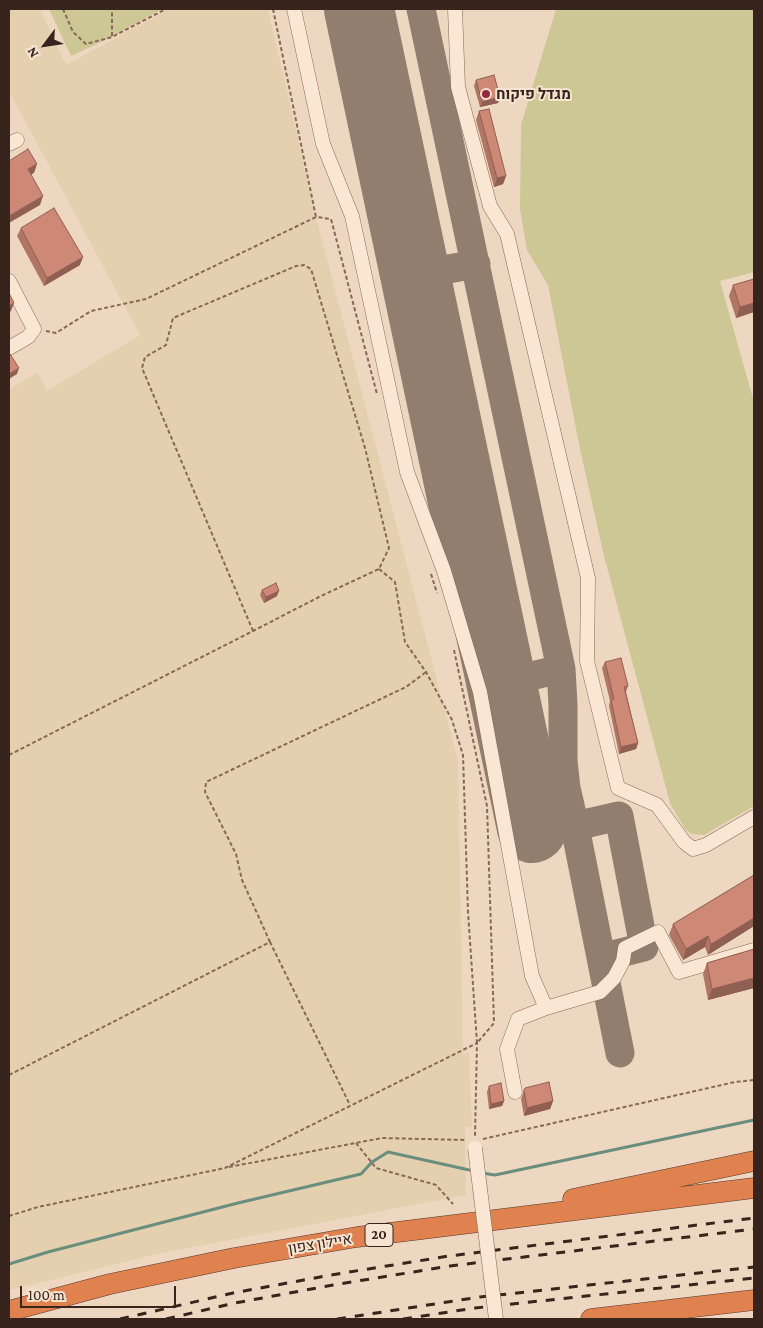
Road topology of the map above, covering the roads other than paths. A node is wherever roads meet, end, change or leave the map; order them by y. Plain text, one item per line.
1 (294, 9) edge
2 (455, 9) edge
3 (9, 281) edge
4 (9, 348) edge
5 (754, 817) edge
6 (754, 950) edge
7 (546, 1008) junction
8 (515, 1092) dead end
9 (475, 1144) road end
10 (754, 1161) edge
11 (754, 1188) edge
12 (437, 1227) junction
13 (754, 1300) edge
14 (754, 1309) edge
15 (9, 1311) edge
16 (648, 1312) junction
17 (496, 1319) edge
18 (591, 1319) edge

1 - 7 street
2 - 5 street
3 - 4 street
6 - 7 street
7 - 8 street
9 - 17 street, bridge
10 - 12 highway
11 - 12 highway, איילון צפון / 20
12 - 15 highway, איילון צפון / 20
13 - 16 highway
14 - 16 highway
16 - 18 highway

